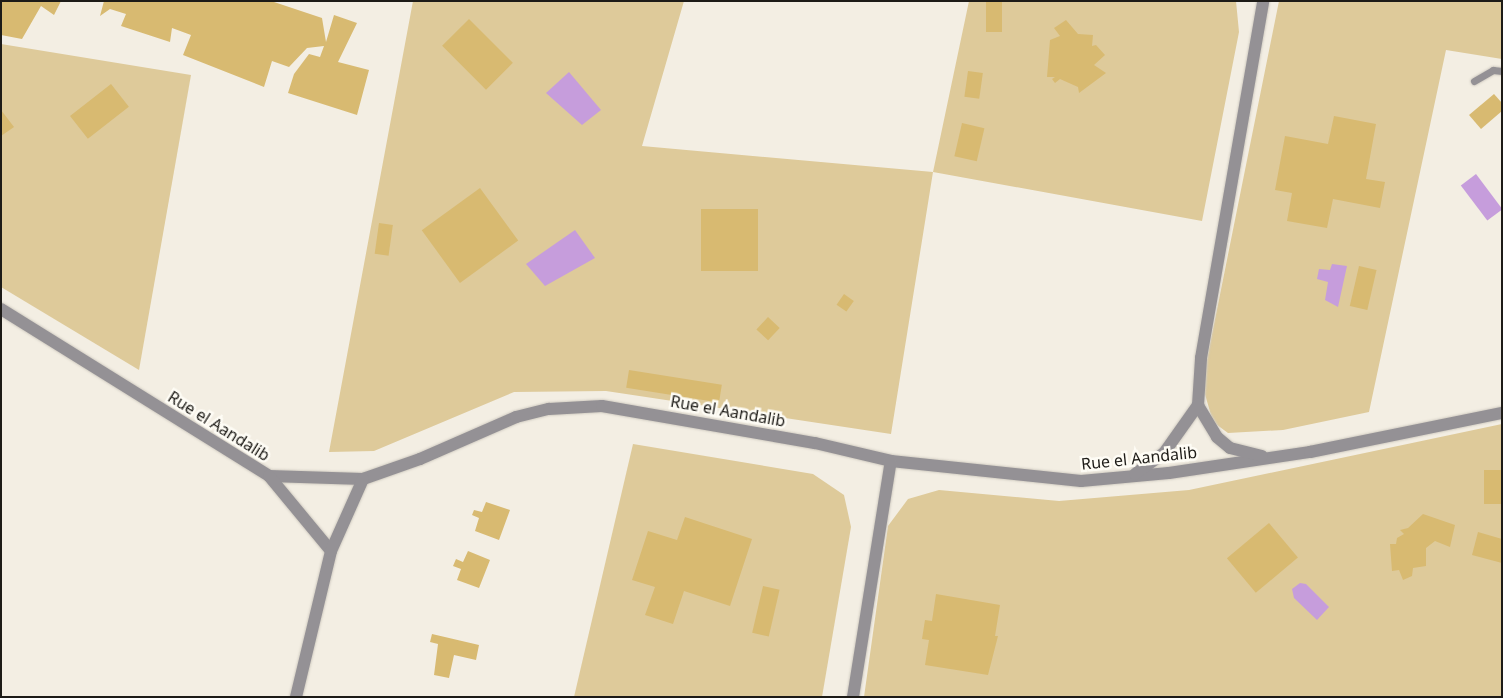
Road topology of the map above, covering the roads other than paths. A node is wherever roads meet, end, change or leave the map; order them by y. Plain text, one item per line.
1 (1263, 1) edge
2 (1502, 71) edge
3 (1474, 81) dead end
4 (1, 309) edge
5 (1198, 405) junction
6 (1502, 413) edge
7 (1269, 458) junction
8 (891, 461) junction
9 (269, 476) junction
10 (1126, 478) junction
11 (363, 479) junction
12 (331, 551) junction
13 (296, 697) edge
14 (853, 697) edge

1 - 5 street
2 - 3 lane
4 - 9 street, Rue el Aandalib
5 - 7 street
5 - 10 street
6 - 7 street, Rue el Aandalib
7 - 10 street, Rue el Aandalib
8 - 10 street, Rue el Aandalib
8 - 11 street, Rue el Aandalib
8 - 14 street
9 - 11 street, Rue el Aandalib
9 - 12 street
11 - 12 street
12 - 13 street

